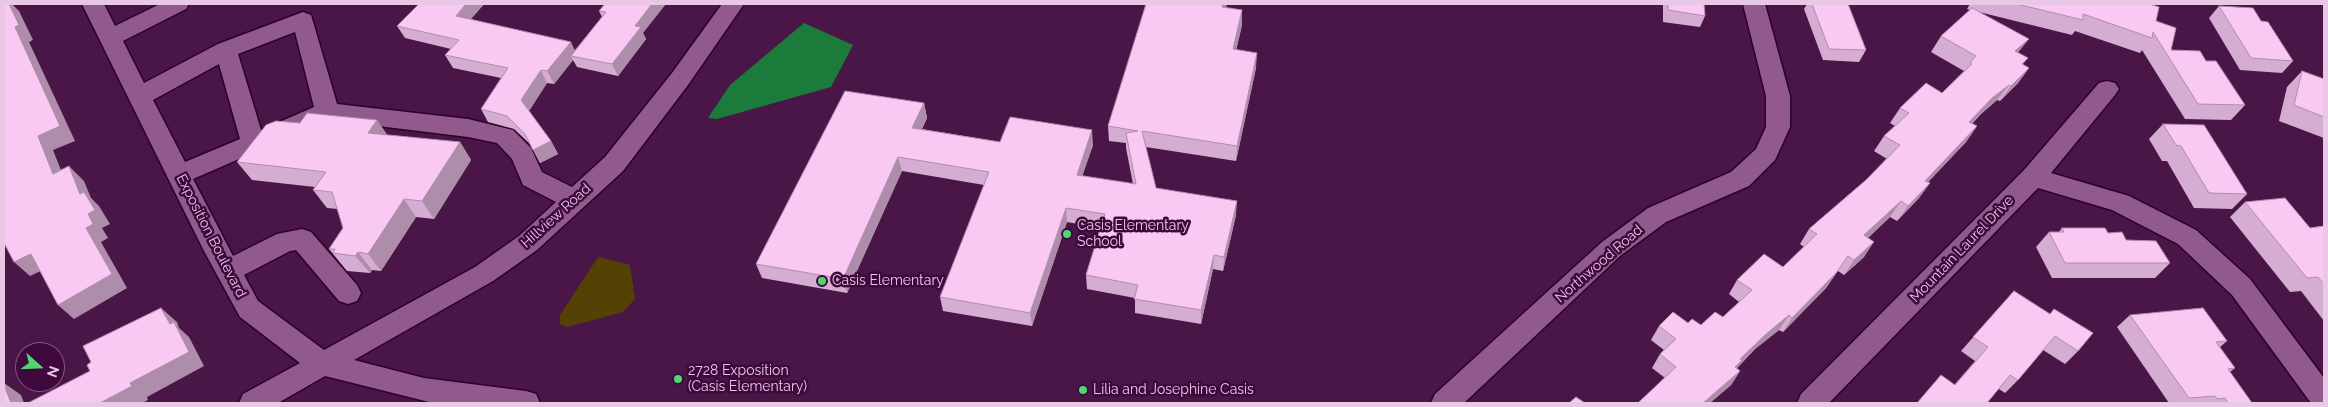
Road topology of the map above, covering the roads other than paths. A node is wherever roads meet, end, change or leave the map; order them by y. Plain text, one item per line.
1 (93, 4) edge
2 (178, 4) edge
3 (733, 4) edge
4 (1754, 4) edge
5 (111, 37) junction
6 (226, 50) junction
7 (2107, 88) dead end
8 (140, 96) junction
9 (327, 111) junction
10 (252, 143) junction
11 (179, 174) junction
12 (2033, 176) junction
13 (575, 200) junction
14 (228, 271) junction
15 (348, 293) dead end
16 (323, 364) junction
17 (2324, 399) edge
18 (253, 403) edge
19 (526, 403) edge
20 (1445, 403) edge
21 (1811, 403) edge

1 - 5 street, Exposition Boulevard
2 - 5 street
3 - 13 street, Hillview Road
4 - 20 street, Northwood Road
5 - 8 street, Exposition Boulevard
6 - 8 street
6 - 9 street
6 - 10 street
7 - 12 street, Mountain Laurel Drive
8 - 11 street, Exposition Boulevard
9 - 10 street
9 - 13 street
10 - 11 street
11 - 14 street, Exposition Boulevard
12 - 17 street
12 - 21 street, Mountain Laurel Drive
13 - 16 street, Hillview Road
14 - 15 street
14 - 16 street, Exposition Boulevard
16 - 18 street, Hillview Road
16 - 19 street, Exposition Boulevard

